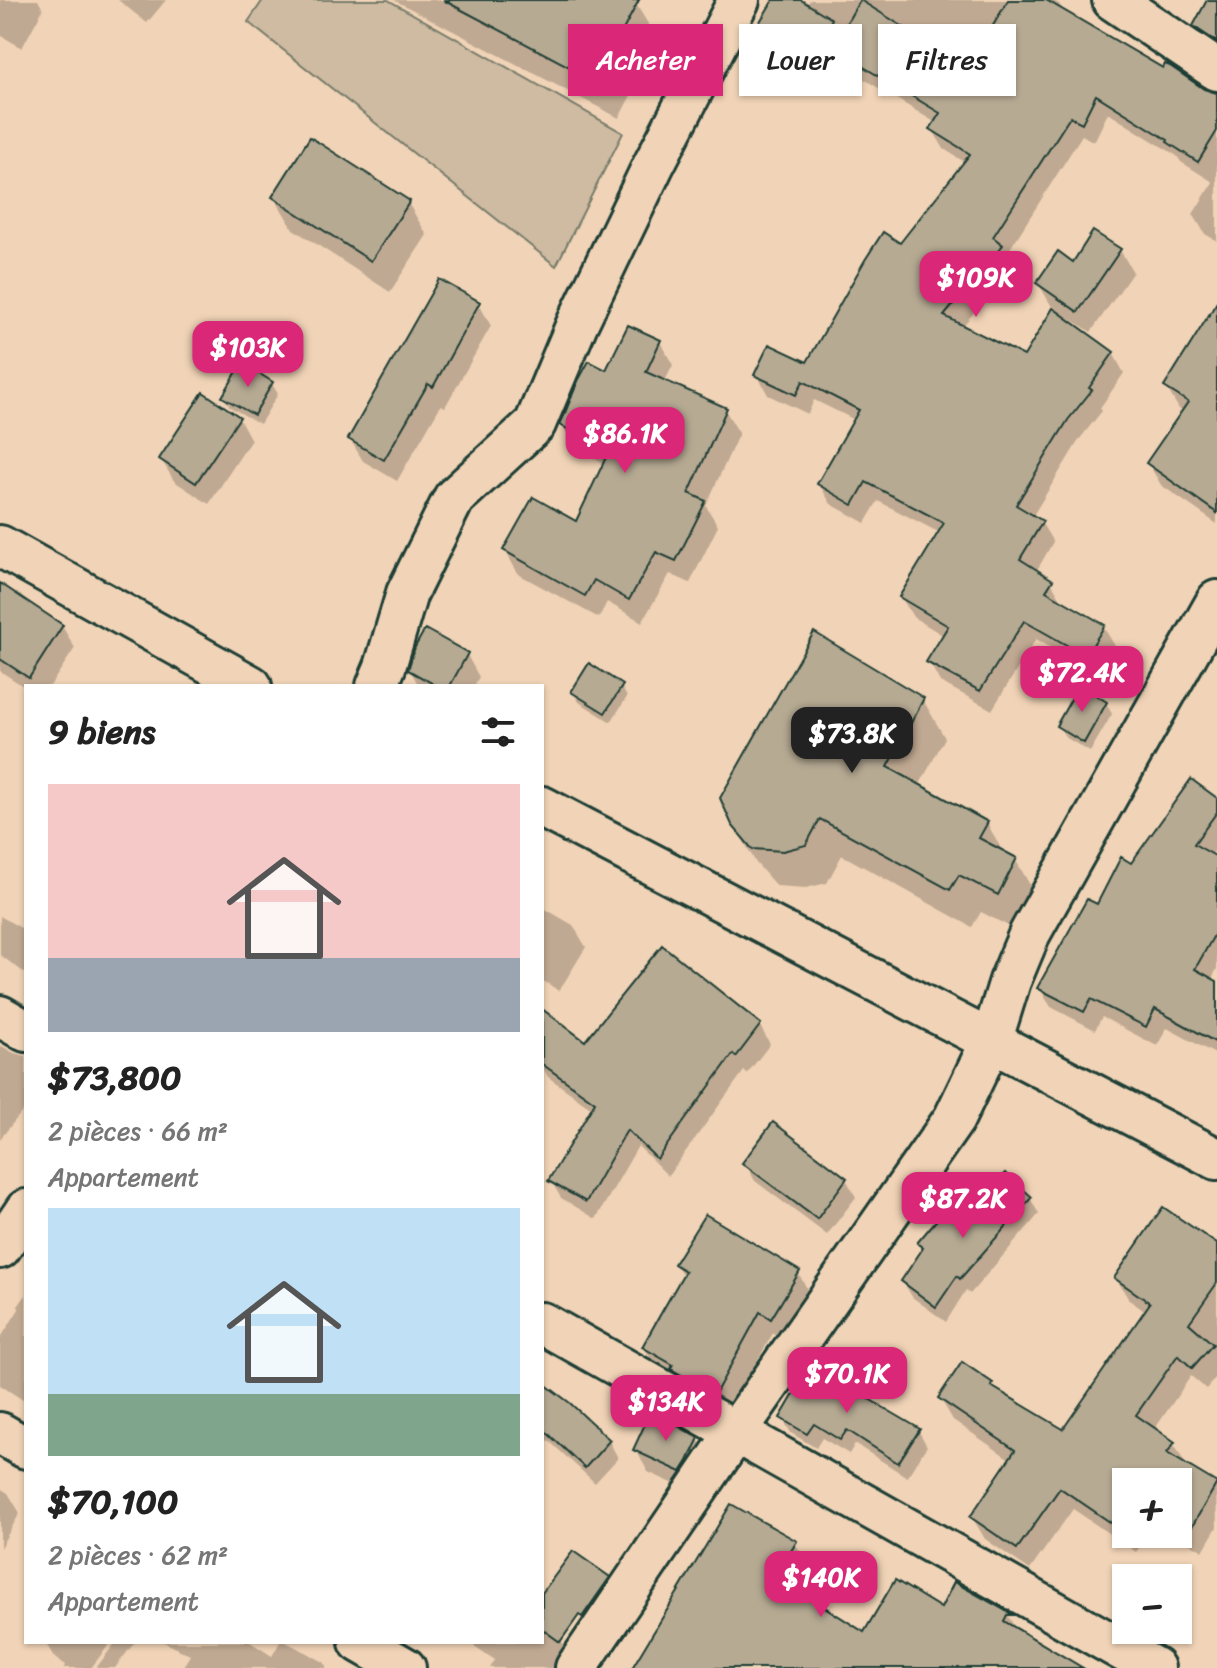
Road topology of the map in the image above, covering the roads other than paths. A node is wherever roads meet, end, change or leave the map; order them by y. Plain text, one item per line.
1 (739, 0) edge
2 (1113, 0) edge
3 (1217, 70) edge
4 (0, 546) edge
5 (1217, 601) edge
6 (247, 684) edge
7 (378, 684) edge
8 (544, 808) edge
9 (0, 1016) edge
10 (24, 1030) edge
11 (991, 1042) junction
12 (1217, 1159) edge
13 (24, 1213) edge
14 (0, 1248) edge
15 (544, 1324) edge
16 (736, 1432) junction
17 (0, 1433) edge
18 (24, 1447) edge
19 (363, 1644) edge
20 (405, 1668) edge
21 (576, 1668) edge
22 (1154, 1668) edge

1 - 7 street
2 - 3 street
4 - 6 street
5 - 11 street
8 - 11 street
9 - 10 street
11 - 12 street
11 - 16 street
13 - 14 street
15 - 16 street
16 - 21 street
16 - 22 street
17 - 18 street
19 - 20 street

